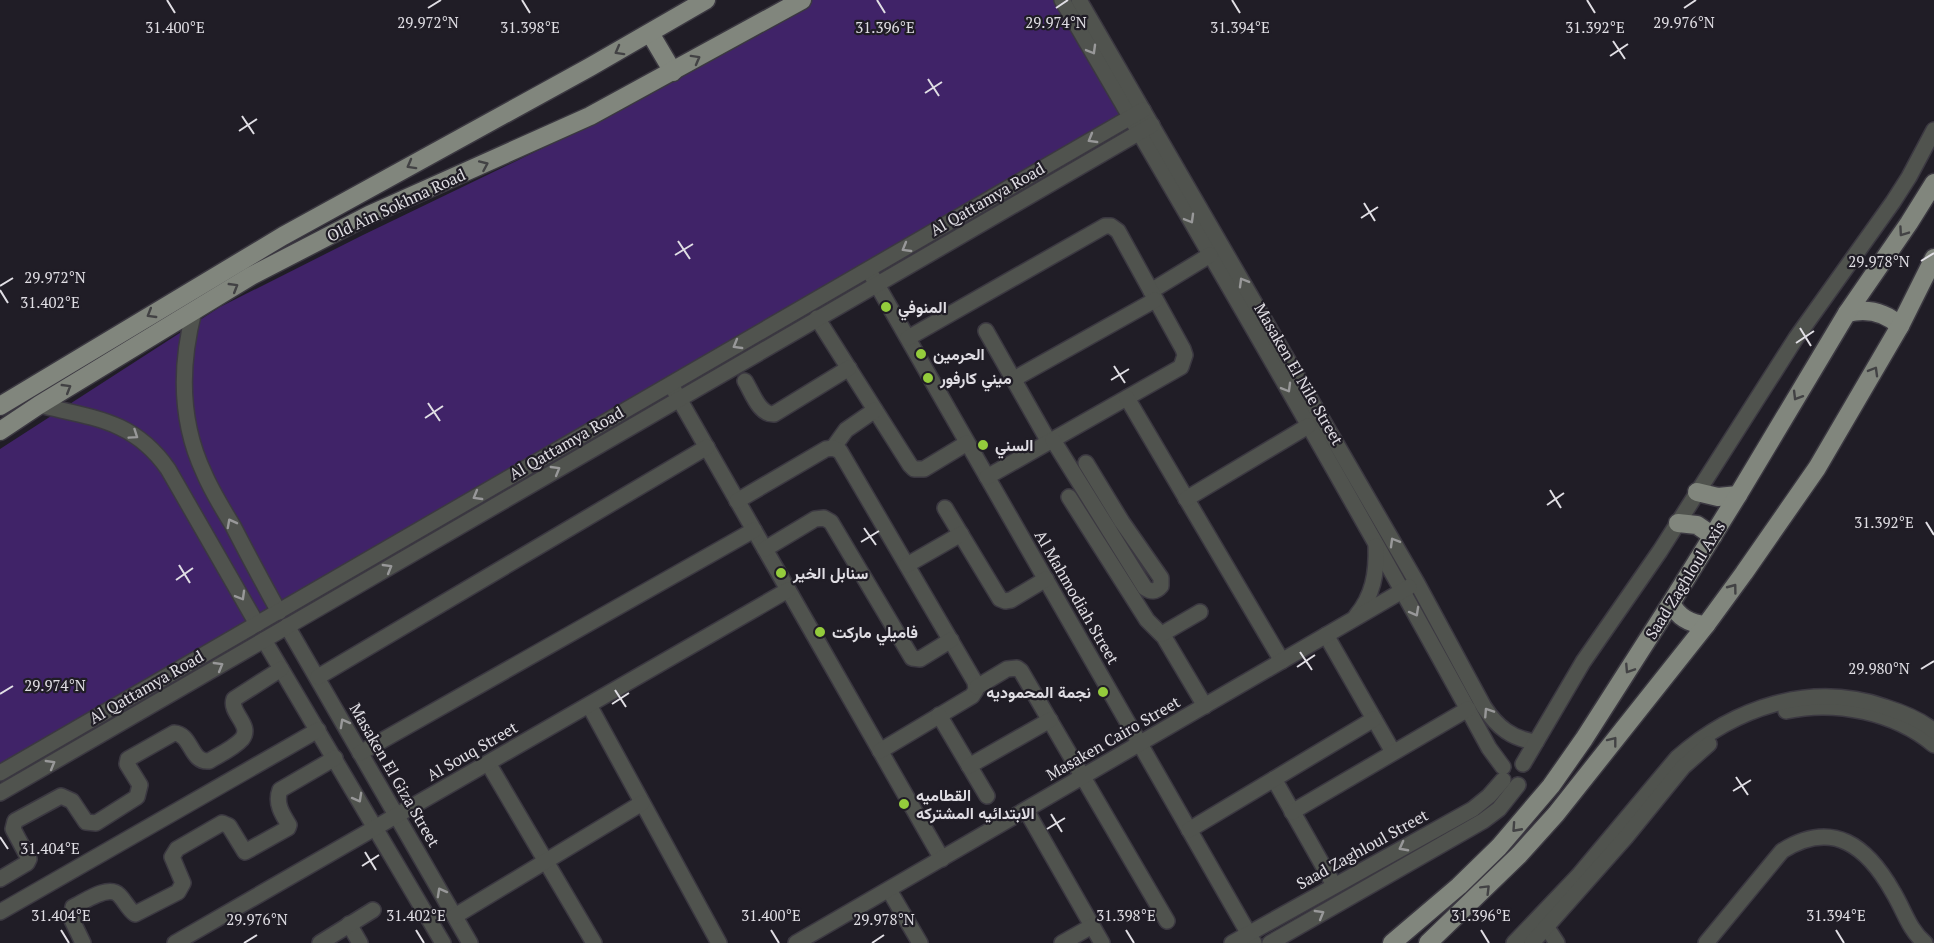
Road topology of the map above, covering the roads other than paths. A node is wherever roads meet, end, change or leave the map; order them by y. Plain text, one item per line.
1 (706, 0) edge
2 (802, 0) edge
3 (1062, 0) edge
4 (1079, 0) edge
5 (650, 33) junction
6 (673, 72) junction
7 (1137, 113) junction
8 (1146, 129) junction
9 (1934, 130) edge
10 (1934, 183) edge
11 (1210, 255) junction
12 (1934, 258) edge
13 (868, 269) junction
14 (876, 284) junction
15 (1153, 295) junction
16 (194, 311) junction
17 (1847, 313) junction
18 (817, 318) junction
19 (1900, 326) junction
20 (986, 331) dead end
21 (908, 338) junction
22 (849, 368) junction
23 (1014, 380) junction
24 (745, 381) dead end
25 (670, 384) junction
26 (1127, 398) junction
27 (679, 399) junction
28 (39, 405) junction
29 (0, 406) edge
30 (875, 410) junction
31 (1308, 426) junction
32 (0, 431) edge
33 (1051, 441) junction
34 (967, 443) junction
35 (706, 447) junction
36 (833, 448) junction
37 (1086, 463) dead end
38 (987, 477) junction
39 (1697, 492) junction
40 (1738, 495) junction
41 (1068, 497) dead end
42 (1186, 499) junction
43 (737, 501) junction
44 (945, 507) dead end
45 (1678, 523) junction
46 (754, 530) junction
47 (961, 534) junction
48 (1713, 536) junction
49 (1376, 543) junction
50 (765, 549) junction
51 (908, 565) junction
52 (1046, 579) junction
53 (1417, 583) junction
54 (788, 590) junction
55 (1403, 591) junction
56 (1671, 603) junction
57 (279, 612) junction
58 (1200, 612) dead end
59 (1353, 620) junction
60 (257, 624) junction
61 (1706, 625) junction
62 (287, 626) junction
63 (1162, 634) junction
64 (1326, 635) junction
65 (264, 640) junction
66 (951, 640) junction
67 (1282, 661) junction
68 (281, 669) junction
69 (318, 677) junction
70 (976, 687) junction
71 (589, 705) junction
72 (1205, 706) junction
73 (1468, 709) junction
74 (939, 716) junction
75 (1374, 719) junction
76 (1050, 720) junction
77 (318, 730) junction
78 (1934, 731) edge
79 (1536, 742) junction
80 (1140, 744) junction
81 (1934, 745) edge
82 (880, 750) junction
83 (1393, 752) junction
84 (360, 753) junction
85 (335, 758) junction
86 (488, 763) junction
87 (1523, 764) junction
88 (969, 766) junction
89 (0, 773) edge
90 (1503, 774) junction
91 (1084, 776) junction
92 (1274, 779) junction
93 (1518, 785) junction
94 (0, 793) edge
95 (987, 796) dead end
96 (642, 803) junction
97 (1026, 810) junction
98 (1292, 812) junction
99 (397, 815) junction
100 (1440, 827) junction
101 (375, 828) junction
102 (1189, 830) junction
103 (1448, 842) junction
104 (942, 859) junction
105 (546, 862) junction
106 (0, 879) edge
107 (1334, 885) junction
108 (889, 890) junction
109 (373, 910) dead end
110 (0, 912) edge
111 (455, 916) junction
112 (1167, 921) dead end
113 (1544, 922) junction
114 (349, 924) junction
115 (1092, 926) junction
116 (1251, 938) edge
117 (1528, 941) edge
118 (1918, 941) edge
119 (83, 943) edge
120 (175, 943) edge
121 (320, 943) edge
122 (360, 943) edge
123 (443, 943) edge
124 (470, 943) edge
125 (594, 943) edge
126 (719, 943) edge
127 (796, 943) edge
128 (920, 943) edge
129 (1062, 943) edge
130 (1102, 943) edge
131 (1232, 943) edge
132 (1270, 943) edge
133 (1392, 943) edge
134 (1428, 943) edge
135 (1557, 943) edge
136 (1707, 943) edge

1 - 5 main road, Old Ain Sokhna Road
6 -> 2 main road, Old Ain Sokhna Road
3 -> 7 street, Masaken El Nile Street
4 - 7 street, Masaken El Nile Street
5 - 6 main road
5 -> 29 main road, Old Ain Sokhna Road
16 -> 6 main road, Old Ain Sokhna Road
7 - 8 street, Masaken El Nile Street
7 -> 13 street, Al Qattamya Road
8 -> 11 street, Masaken El Nile Street
8 - 14 street, Al Qattamya Road
53 -> 8 street, Masaken El Nile Street
9 - 39 street
10 -> 17 main road, Saad Zaghloul Axis
11 - 15 street
11 -> 31 street, Masaken El Nile Street
12 - 19 main road
13 - 14 street, Al Mahmodiah Street
13 -> 25 street, Al Qattamya Road
14 - 18 street, Al Qattamya Road
14 - 21 street, Al Mahmodiah Street
15 - 21 street
15 - 23 street
15 - 26 street
28 -> 16 main road, Old Ain Sokhna Road
57 -> 16 street
17 - 19 main road
17 -> 40 main road, Saad Zaghloul Axis
18 - 22 street
18 - 27 street, Al Qattamya Road
61 -> 19 main road
20 - 23 street
21 - 34 street, Al Mahmodiah Street
22 - 24 street
22 - 30 street
23 - 33 street
25 - 27 street
25 -> 57 street, Al Qattamya Road
26 - 33 street
26 - 42 street
27 - 35 street
62 -> 27 street, Al Qattamya Road
28 - 32 main road, Old Ain Sokhna Road
28 -> 60 street
30 - 34 street
30 - 36 street
31 - 42 street
31 - 49 street, Masaken El Nile Street
33 - 37 street
33 - 38 street
34 - 38 street, Al Mahmodiah Street
35 - 43 street
35 - 69 street
36 - 43 street
36 - 51 street
38 - 52 street, Al Mahmodiah Street
39 - 40 main road
39 - 45 street
40 - 48 main road, Saad Zaghloul Axis
41 - 63 street
42 - 67 street
43 - 46 street
44 - 47 street
45 - 48 main road
45 - 79 street
46 - 50 street
46 - 84 street
47 - 51 street
47 - 52 street
48 - 56 main road, Saad Zaghloul Axis
49 - 55 street, Masaken El Nile Street
49 - 59 street
50 - 54 street
50 - 66 street
51 - 66 street
52 - 80 street, Al Mahmodiah Street
53 - 55 street, Masaken Cairo Street
79 -> 53 street, Masaken El Nile Street
54 - 71 street, Al Souq Street
54 - 82 street
55 - 59 street, Masaken Cairo Street
55 -> 73 street, Masaken El Nile Street
56 - 61 main road
56 -> 133 main road, Saad Zaghloul Axis
57 - 60 street, Al Qattamya Road
58 - 63 street
59 - 64 street, Masaken Cairo Street
60 - 89 street, Al Qattamya Road
134 -> 61 main road
62 - 65 street, Al Qattamya Road
62 - 69 street, Masaken El Giza Street
63 - 72 street
64 - 67 street, Masaken Cairo Street
64 - 75 street
65 - 68 street
94 -> 65 street, Al Qattamya Road
66 - 70 street
67 - 72 street, Masaken Cairo Street
68 - 77 street
68 - 106 street
84 -> 69 street, Masaken El Giza Street
70 - 74 street
70 - 76 street
71 - 86 street, Al Souq Street
71 - 96 street
72 - 80 street, Masaken Cairo Street
73 - 83 street
73 - 90 street, Masaken El Nile Street
74 - 82 street
74 - 88 street
75 - 83 street
75 - 92 street
76 - 88 street
76 - 91 street
77 - 85 street
77 - 110 street
78 - 113 street
79 - 87 street
80 - 91 street, Masaken Cairo Street
80 - 102 street, Al Mahmodiah Street
81 - 113 street
82 - 104 street
83 - 98 street
84 - 99 street, Masaken El Giza Street
85 -> 101 street
85 - 119 street
86 - 99 street, Al Souq Street
86 - 105 street
87 - 90 street
87 - 93 street
88 - 95 street
90 - 93 street
90 - 100 street, Saad Zaghloul Street
91 - 97 street, Masaken Cairo Street
91 - 112 street
92 - 98 street
92 - 102 street
93 - 103 street
96 - 105 street
96 - 126 street
97 - 104 street, Masaken Cairo Street
97 - 115 street
98 - 107 street
99 - 101 street, Al Souq Street
111 -> 99 street, Masaken El Giza Street
100 - 103 street
100 -> 107 street, Saad Zaghloul Street
101 - 120 street, Al Souq Street
101 - 123 street
102 - 116 street, Al Mahmodiah Street
132 -> 103 street
104 - 108 street, Masaken Cairo Street
105 - 111 street
105 - 125 street
107 - 116 street, Saad Zaghloul Street
108 - 127 street, Masaken Cairo Street
108 - 128 street
109 - 114 street
111 - 124 street, Masaken El Giza Street
113 - 117 street
113 - 135 street
114 - 121 street
114 - 122 street
115 - 129 street
115 - 130 street
116 - 131 street, Saad Zaghloul Street
118 - 136 street

